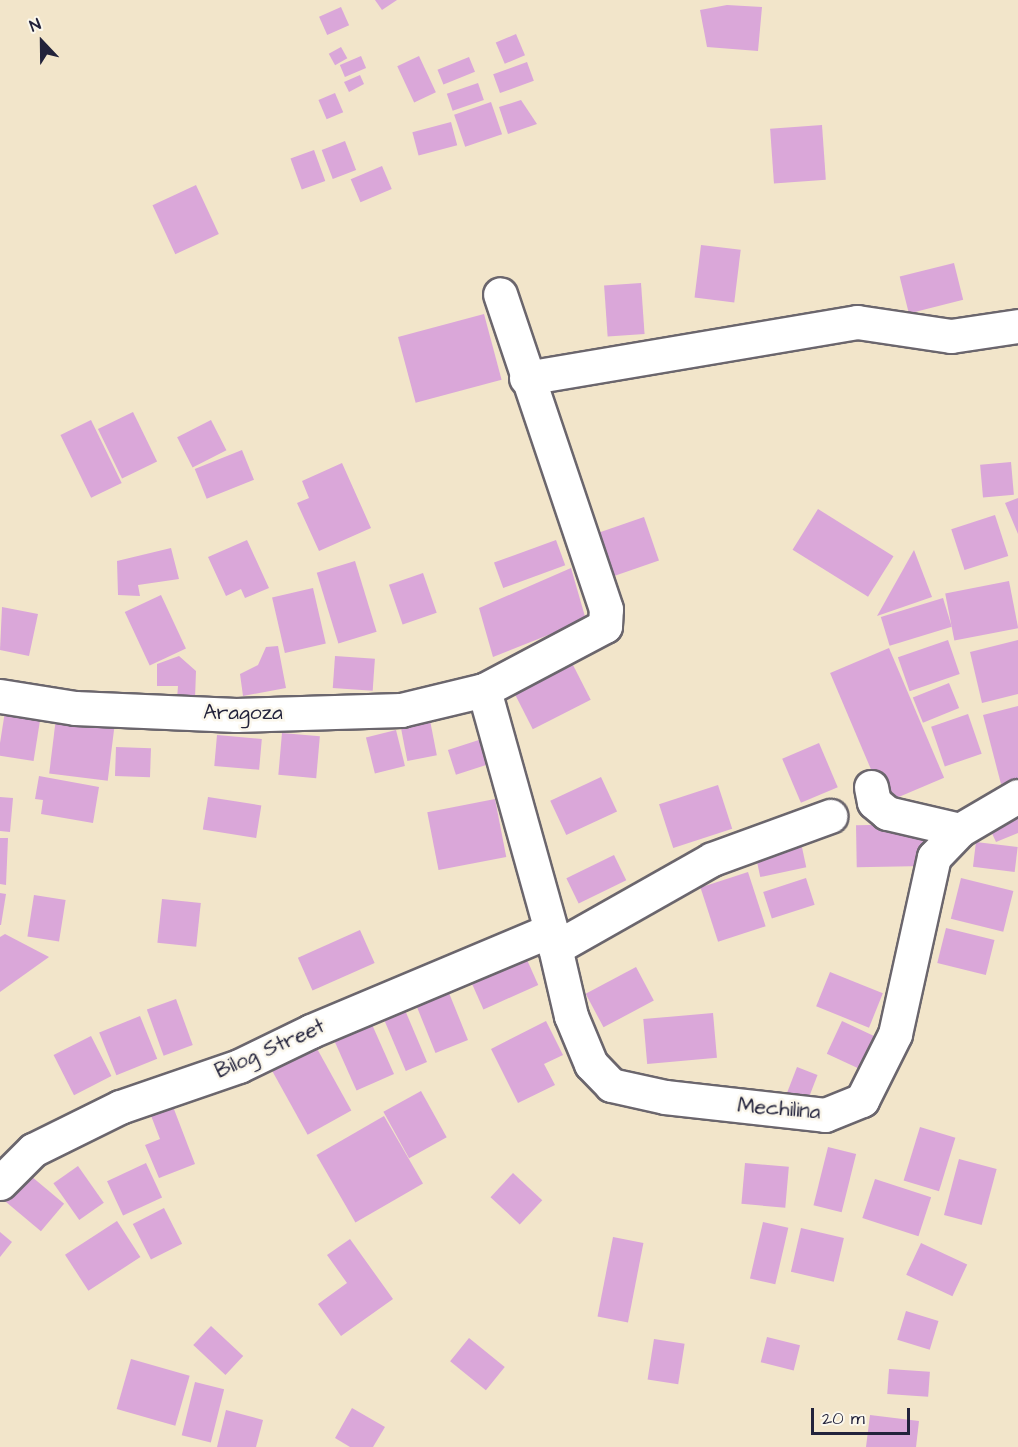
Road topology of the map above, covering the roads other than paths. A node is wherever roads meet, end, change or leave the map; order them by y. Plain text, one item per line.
1 (500, 294) dead end
2 (1018, 326) edge
3 (526, 378) junction
4 (484, 690) junction
5 (0, 696) edge
6 (871, 788) dead end
7 (1018, 796) edge
8 (830, 816) dead end
9 (960, 830) junction
10 (553, 939) junction
11 (0, 1183) edge

1 - 3 street
2 - 3 street
3 - 4 street, Aragoza
4 - 5 street, Aragoza
4 - 10 street, Mechilina
6 - 9 street
7 - 9 street, Mechilina
8 - 10 street, Bilog Street
9 - 10 street, Mechilina
10 - 11 street, Bilog Street

